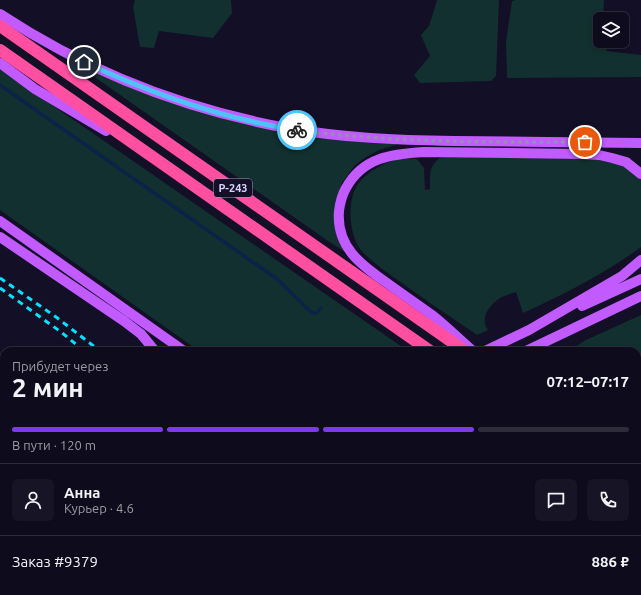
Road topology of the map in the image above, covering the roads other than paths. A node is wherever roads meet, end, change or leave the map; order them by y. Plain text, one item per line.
1 (0, 14) edge
2 (0, 26) edge
3 (0, 50) edge
4 (0, 63) edge
5 (641, 143) edge
6 (160, 162) junction
7 (641, 174) edge
8 (0, 221) edge
9 (0, 236) edge
10 (641, 260) edge
11 (641, 279) edge
12 (641, 296) edge
13 (641, 300) edge
14 (605, 313) junction
15 (529, 330) junction
16 (152, 347) edge
17 (178, 347) edge
18 (424, 347) edge
19 (459, 347) edge
20 (468, 347) edge
21 (493, 347) edge
22 (534, 347) edge

1 - 5 main road
2 - 19 highway, Р-243
3 - 6 highway, Р-243
4 - 6 main road
6 - 18 highway, Р-243
7 - 20 main road
8 - 17 main road
9 - 16 main road
10 - 15 main road
11 - 15 main road
12 - 14 main road
13 - 14 main road
14 - 22 main road
15 - 21 main road

